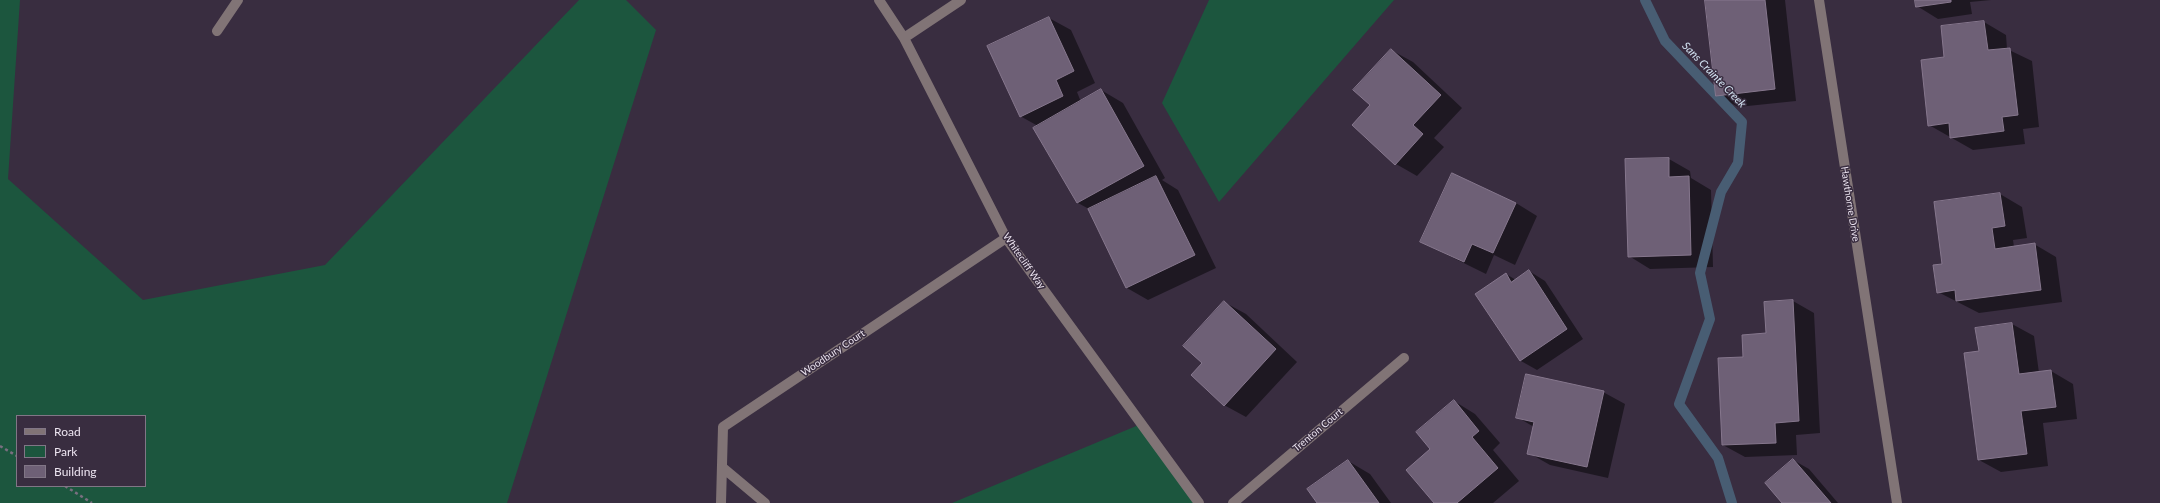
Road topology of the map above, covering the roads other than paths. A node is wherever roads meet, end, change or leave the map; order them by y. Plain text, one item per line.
1 (238, 0) edge
2 (878, 0) edge
3 (961, 0) edge
4 (1819, 0) edge
5 (217, 31) dead end
6 (904, 38) junction
7 (1006, 238) junction
8 (1404, 358) dead end
9 (722, 467) junction
10 (721, 503) edge
11 (765, 503) edge
12 (1199, 503) edge
13 (1233, 503) edge
14 (1897, 503) edge

1 - 5 street
2 - 6 street, Whitecliff Way
3 - 6 street
4 - 14 street, Hawthorne Drive
6 - 7 street, Whitecliff Way
7 - 9 street, Woodbury Court
7 - 12 street, Whitecliff Way
8 - 13 street, Trenton Court
9 - 10 street, Woodbury Court
9 - 11 street

